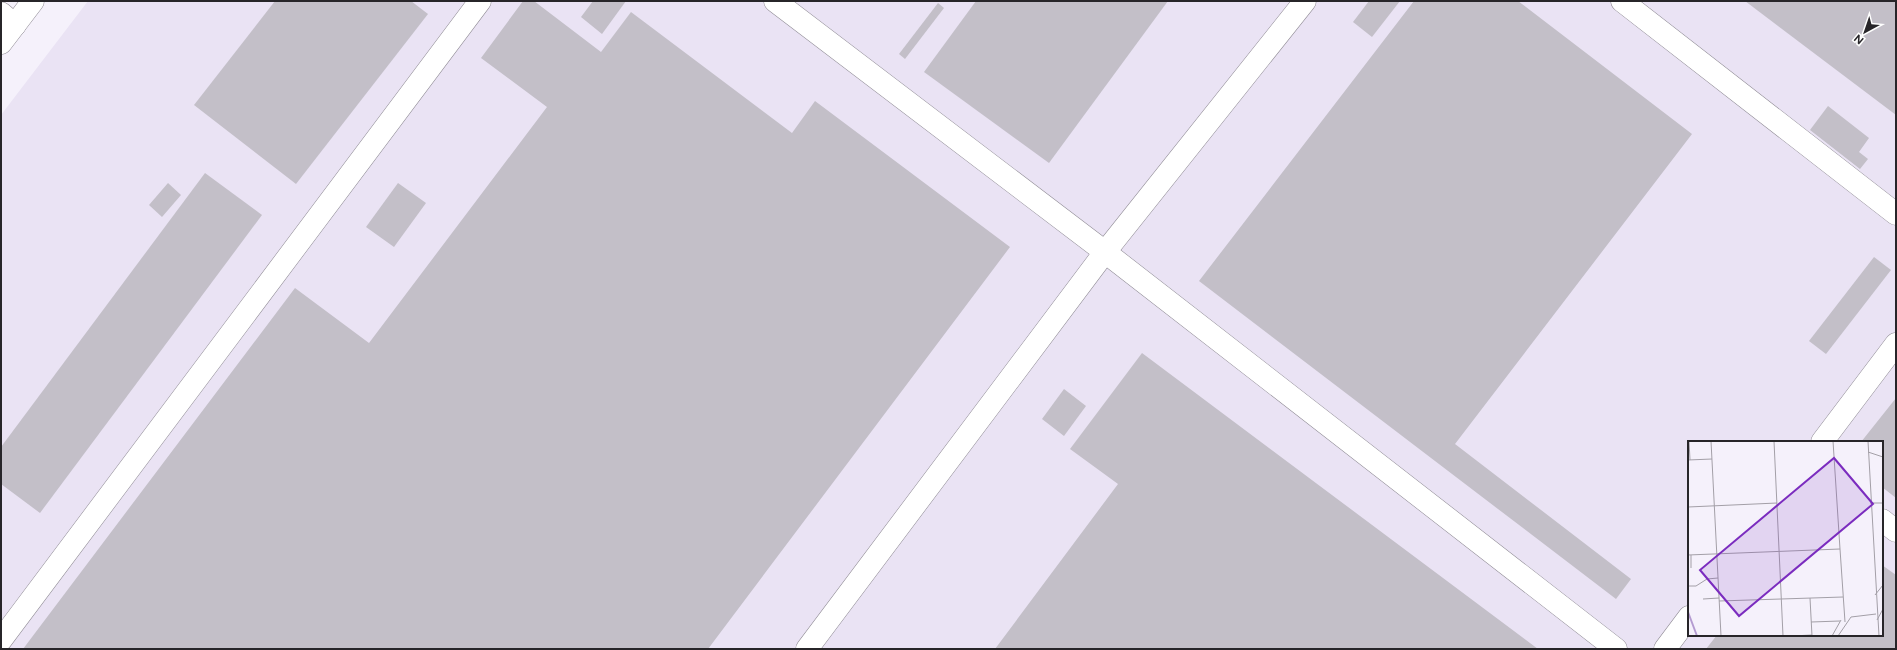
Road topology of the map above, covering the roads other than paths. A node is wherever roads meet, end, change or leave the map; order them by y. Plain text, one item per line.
1 (33, 1) edge
2 (480, 1) edge
3 (774, 1) edge
4 (1305, 1) edge
5 (1622, 1) edge
6 (8, 19) edge
7 (1, 44) edge
8 (1896, 214) edge
9 (1105, 252) junction
10 (1896, 344) edge
11 (1823, 441) edge
12 (1883, 521) edge
13 (1896, 530) edge
14 (1688, 618) edge
15 (1, 640) edge
16 (807, 649) edge
17 (1616, 649) edge
18 (1665, 649) edge

1 - 6 street
2 - 15 street
3 - 9 street
4 - 9 street
5 - 8 street
6 - 7 street
9 - 16 street
9 - 17 street
10 - 11 street
12 - 13 street
14 - 18 street

